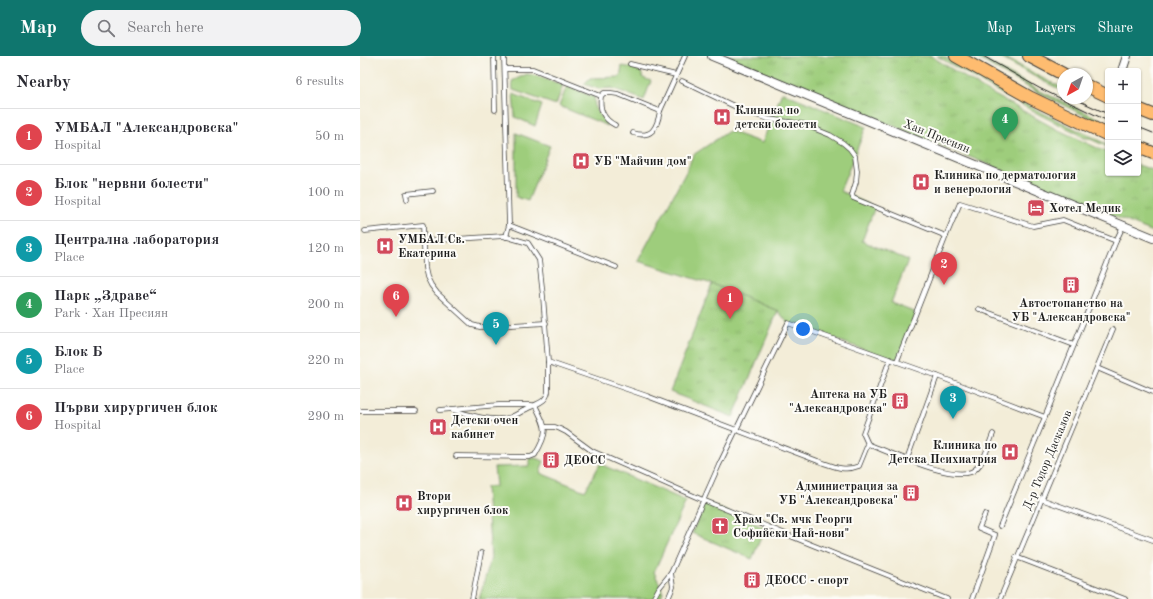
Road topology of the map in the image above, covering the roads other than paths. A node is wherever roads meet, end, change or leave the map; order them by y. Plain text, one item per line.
1 (494, 56) edge
2 (504, 56) edge
3 (685, 56) edge
4 (712, 56) edge
5 (956, 56) edge
6 (1028, 56) edge
7 (1127, 56) edge
8 (630, 64) dead end
9 (1123, 68) edge
10 (505, 69) junction
11 (1057, 71) edge
12 (676, 75) junction
13 (682, 81) dead end
14 (1093, 89) edge
15 (1105, 95) edge
16 (601, 96) junction
17 (495, 110) dead end
18 (1141, 110) edge
19 (660, 111) junction
20 (1153, 115) edge
21 (615, 125) dead end
22 (633, 133) dead end
23 (1105, 134) edge
24 (1141, 148) edge
25 (1153, 153) edge
26 (433, 191) dead end
27 (407, 199) dead end
28 (509, 225) junction
29 (1124, 226) junction
30 (365, 231) dead end
31 (946, 236) junction
32 (506, 237) junction
33 (1153, 238) edge
34 (424, 241) junction
35 (1116, 241) junction
36 (616, 267) dead end
37 (979, 309) dead end
38 (546, 324) junction
39 (1113, 329) dead end
40 (1074, 345) junction
41 (890, 359) junction
42 (897, 361) junction
43 (548, 362) junction
44 (1097, 368) junction
45 (937, 376) junction
46 (1153, 392) edge
47 (535, 405) junction
48 (440, 410) dead end
49 (453, 410) junction
50 (360, 411) edge
51 (416, 411) dead end
52 (1045, 417) junction
53 (545, 427) junction
54 (736, 431) junction
55 (993, 434) dead end
56 (868, 444) junction
57 (456, 456) dead end
58 (906, 459) junction
59 (1041, 499) junction
60 (704, 500) junction
61 (984, 514) dead end
62 (1000, 526) dead end
63 (1153, 540) edge
64 (481, 552) dead end
65 (1016, 557) junction
66 (671, 573) junction
67 (472, 599) edge
68 (653, 599) edge
69 (668, 599) edge
70 (947, 599) edge
71 (972, 599) edge
72 (1000, 599) edge
73 (1125, 599) edge

1 - 17 lane
2 - 10 lane
3 - 12 lane
4 - 29 street, Хан Пресиян
5 - 23 main road
6 - 11 main road
7 - 9 street
8 - 12 lane
10 - 16 lane
10 - 28 lane
12 - 19 lane
13 - 31 lane
14 - 15 main road
16 - 19 lane
16 - 21 lane
18 - 20 main road
19 - 22 lane
24 - 25 main road
26 - 27 lane
28 - 32 lane
28 - 36 lane
29 - 33 street, Хан Пресиян
29 - 35 lane
30 - 34 lane
31 - 35 lane
31 - 42 lane
32 - 34 lane
32 - 38 lane
34 - 38 lane
35 - 40 lane
37 - 40 lane
38 - 43 lane
39 - 44 lane, Д-р Тодор Даскалов
40 - 52 lane
41 - 42 lane
41 - 54 lane
41 - 56 lane
42 - 45 lane
43 - 47 lane
43 - 54 lane
44 - 46 lane
44 - 59 lane, Д-р Тодор Даскалов
45 - 52 lane
45 - 58 lane
47 - 49 lane
47 - 49 lane
47 - 53 lane
48 - 49 lane
50 - 51 lane
52 - 62 lane
53 - 57 lane
53 - 60 lane
54 - 56 lane
54 - 60 lane
55 - 58 lane
56 - 58 lane
59 - 63 lane
59 - 65 lane, Д-р Тодор Даскалов
60 - 66 lane
60 - 70 lane
61 - 71 lane
64 - 67 lane
65 - 72 lane, Д-р Тодор Даскалов
65 - 73 lane
66 - 68 lane
66 - 69 lane

